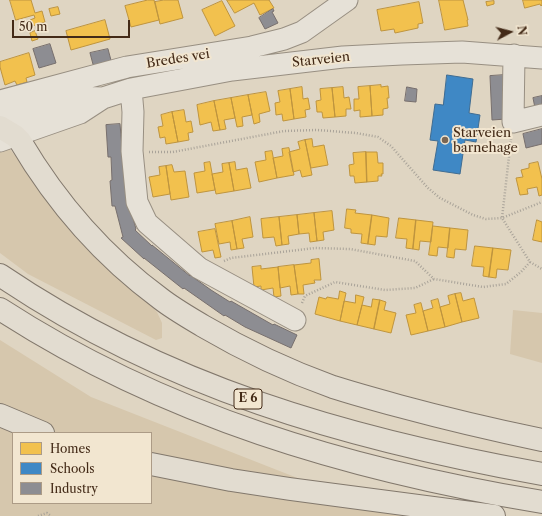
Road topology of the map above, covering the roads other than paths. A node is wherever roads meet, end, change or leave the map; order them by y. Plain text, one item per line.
1 (347, 0) edge
2 (514, 55) junction
3 (542, 58) edge
4 (131, 89) junction
5 (0, 101) edge
6 (542, 115) edge
7 (4, 131) edge
8 (0, 275) edge
9 (0, 309) edge
10 (295, 320) road end
11 (0, 415) edge
12 (42, 432) edge
13 (542, 440) edge
14 (152, 464) edge
15 (542, 474) edge
16 (542, 502) edge
17 (494, 516) edge

1 - 5 street, Bredes vei
2 - 3 street, Starveien
2 - 4 street, Starveien
2 - 6 street
4 - 7 street, Starveien
4 - 10 street
7 - 13 highway
8 - 15 highway, E 6
9 - 16 highway, E 6
11 - 12 highway
14 - 17 highway

